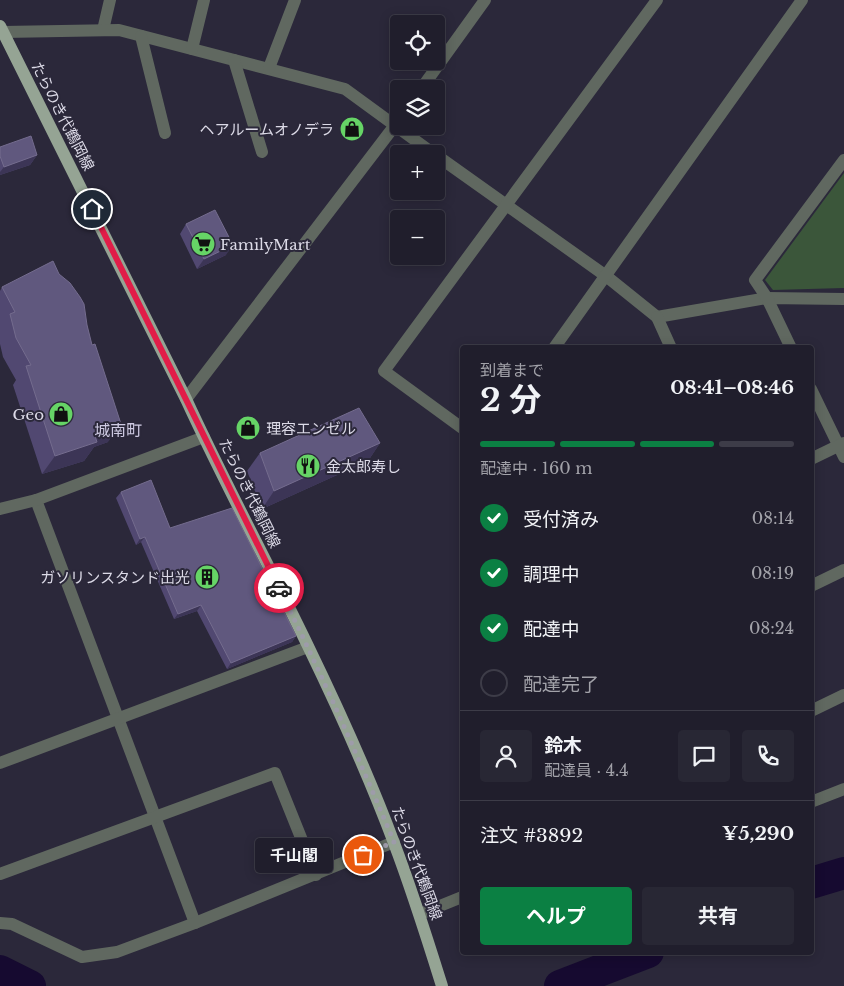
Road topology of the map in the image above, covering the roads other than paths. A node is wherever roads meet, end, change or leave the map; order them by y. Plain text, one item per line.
1 (110, 0) edge
2 (204, 0) edge
3 (295, 0) edge
4 (485, 0) edge
5 (657, 0) edge
6 (802, 0) edge
7 (1, 29) edge
8 (103, 30) junction
9 (141, 36) junction
10 (192, 49) junction
11 (234, 60) junction
12 (269, 68) junction
13 (427, 80) edge
14 (390, 119) edge
15 (390, 132) edge
16 (165, 133) dead end
17 (411, 135) edge
18 (423, 145) edge
19 (262, 152) dead end
20 (844, 160) edge
21 (445, 162) edge
22 (506, 206) junction
23 (606, 276) junction
24 (767, 298) junction
25 (844, 298) edge
26 (657, 317) junction
27 (556, 345) edge
28 (670, 345) edge
29 (790, 345) edge
30 (814, 396) edge
31 (186, 398) junction
32 (460, 427) edge
33 (204, 438) junction
34 (842, 448) edge
35 (814, 458) edge
36 (36, 500) junction
37 (0, 509) edge
38 (844, 570) edge
39 (814, 585) edge
40 (308, 647) junction
41 (844, 695) edge
42 (814, 710) edge
43 (118, 720) junction
44 (0, 763) edge
45 (844, 789) edge
46 (814, 801) edge
47 (155, 817) junction
48 (394, 842) junction
49 (0, 874) edge
50 (316, 875) junction
51 (460, 898) edge
52 (420, 914) junction
53 (0, 923) edge
54 (195, 923) junction
55 (442, 986) edge

1 - 8 street
2 - 10 street
3 - 12 street
4 - 13 street
5 - 22 street
6 - 23 street
7 - 8 street
7 - 31 main road, たらのき代鶴岡線
8 - 9 street
9 - 10 street
9 - 16 street
10 - 11 street
11 - 12 street
11 - 19 street
12 - 14 street
15 - 31 street
17 - 18 street
20 - 24 street
21 - 22 street
22 - 23 street
22 - 32 street
23 - 26 street
23 - 27 street
24 - 25 street
24 - 26 street
24 - 29 street
26 - 28 street
30 - 34 street
31 - 33 main road, たらのき代鶴岡線
33 - 36 street
33 - 40 main road, たらのき代鶴岡線
34 - 35 street
36 - 37 street
36 - 43 street
38 - 39 street
40 - 43 street
40 - 48 main road, たらのき代鶴岡線
41 - 42 street
43 - 44 street
43 - 47 street
45 - 46 street
47 - 49 street
47 - 50 street
47 - 54 street
48 - 50 street
48 - 52 main road, たらのき代鶴岡線
50 - 54 street
51 - 52 street
52 - 55 main road, たらのき代鶴岡線
53 - 54 street

